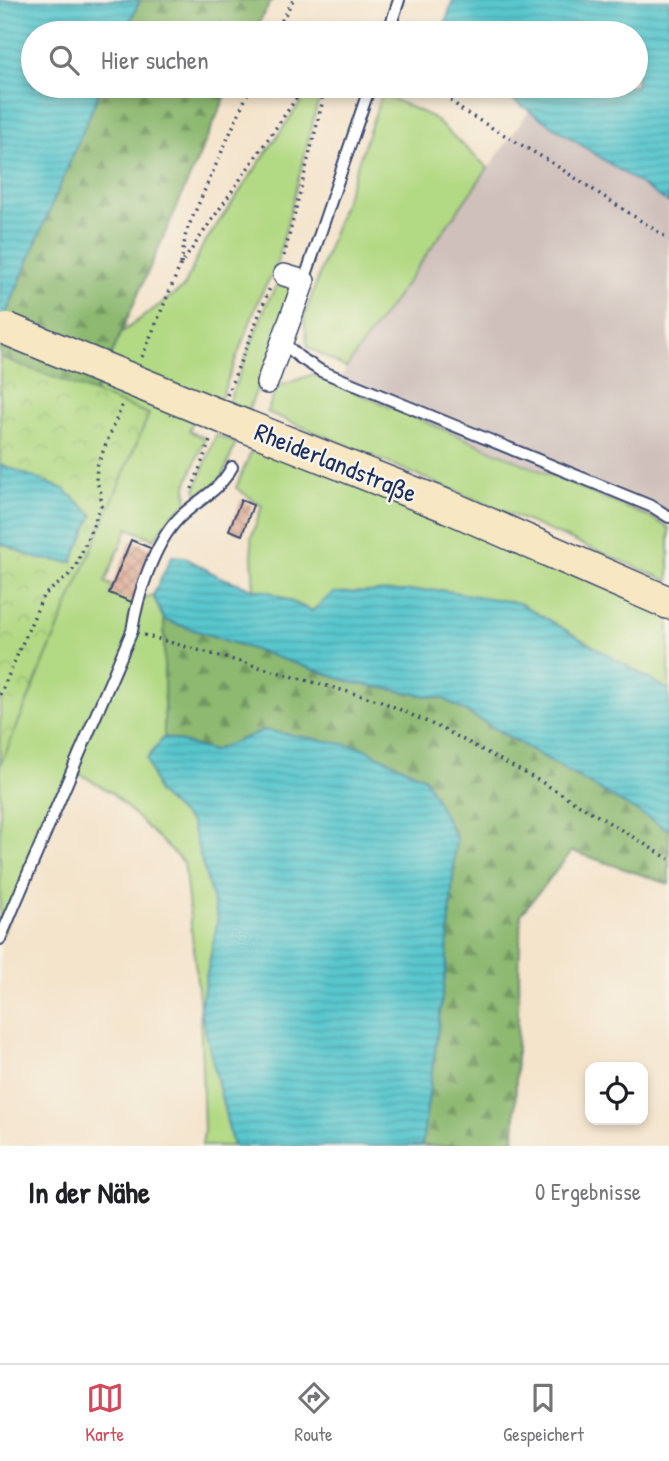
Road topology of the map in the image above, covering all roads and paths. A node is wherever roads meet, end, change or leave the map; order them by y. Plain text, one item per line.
1 (293, 0) edge
2 (400, 0) edge
3 (282, 21) edge
4 (392, 21) edge
5 (246, 98) edge
6 (297, 98) edge
7 (322, 98) edge
8 (365, 98) edge
9 (448, 98) edge
10 (669, 239) edge
11 (180, 266) junction
12 (294, 278) junction
13 (0, 326) edge
14 (283, 342) junction
15 (139, 366) dead end
16 (267, 383) dead end
17 (123, 404) dead end
18 (220, 410) junction
19 (232, 467) dead end
20 (196, 505) junction
21 (669, 517) edge
22 (669, 603) edge
23 (132, 631) junction
24 (0, 695) edge
25 (669, 859) edge
26 (0, 939) edge

1 - 3 path
2 - 4 lane
5 - 11 path
6 - 11 path
7 - 12 path
8 - 12 lane
9 - 10 path
11 - 15 path
12 - 14 street
12 - 18 path
13 - 18 main road, Rheiderlandstraße, bridge
14 - 16 street
14 - 21 lane
17 - 24 path
18 - 20 path
18 - 22 main road, Rheiderlandstraße
19 - 20 lane
20 - 23 lane
23 - 25 path
23 - 26 lane

